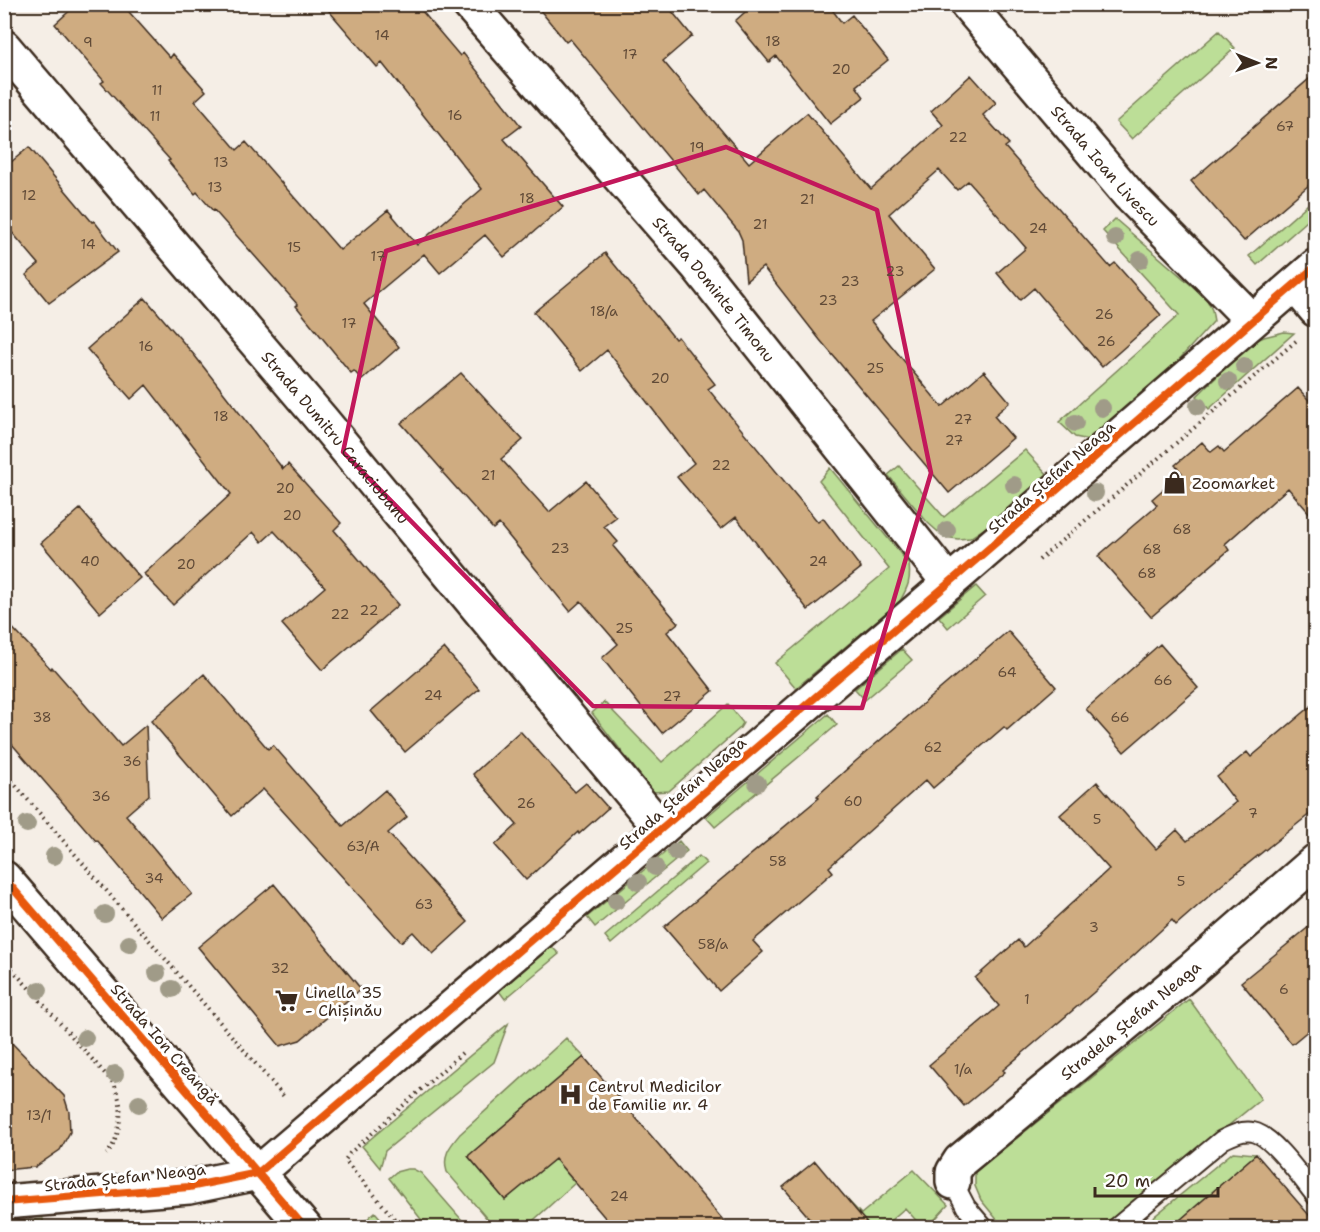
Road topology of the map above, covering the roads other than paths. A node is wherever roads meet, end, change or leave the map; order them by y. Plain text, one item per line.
1 (469, 4) edge
2 (967, 4) edge
3 (4, 47) edge
4 (1305, 275) edge
5 (1316, 310) edge
6 (1252, 320) junction
7 (949, 583) junction
8 (661, 829) junction
9 (1316, 861) edge
10 (4, 878) edge
11 (258, 1173) junction
12 (953, 1182) joint
13 (1316, 1196) edge
14 (4, 1202) edge
15 (304, 1227) edge
16 (984, 1227) edge
17 (1116, 1227) edge

1 - 7 street, Strada Dominte Timonu
2 - 6 street, Strada Ioan Livescu
3 - 8 street, Strada Dumitru Caraciobanu
4 - 5 street
4 - 6 street, Strada Ștefan Neaga
6 - 7 street, Strada Ștefan Neaga
7 - 8 street, Strada Ștefan Neaga
8 - 11 street, Strada Ștefan Neaga
9 - 12 street, Stradela Ștefan Neaga
10 - 11 street, Strada Ion Creangă
11 - 14 street, Strada Ștefan Neaga
11 - 15 street, Strada Ion Creangă
12 - 16 lane
13 - 17 lane

